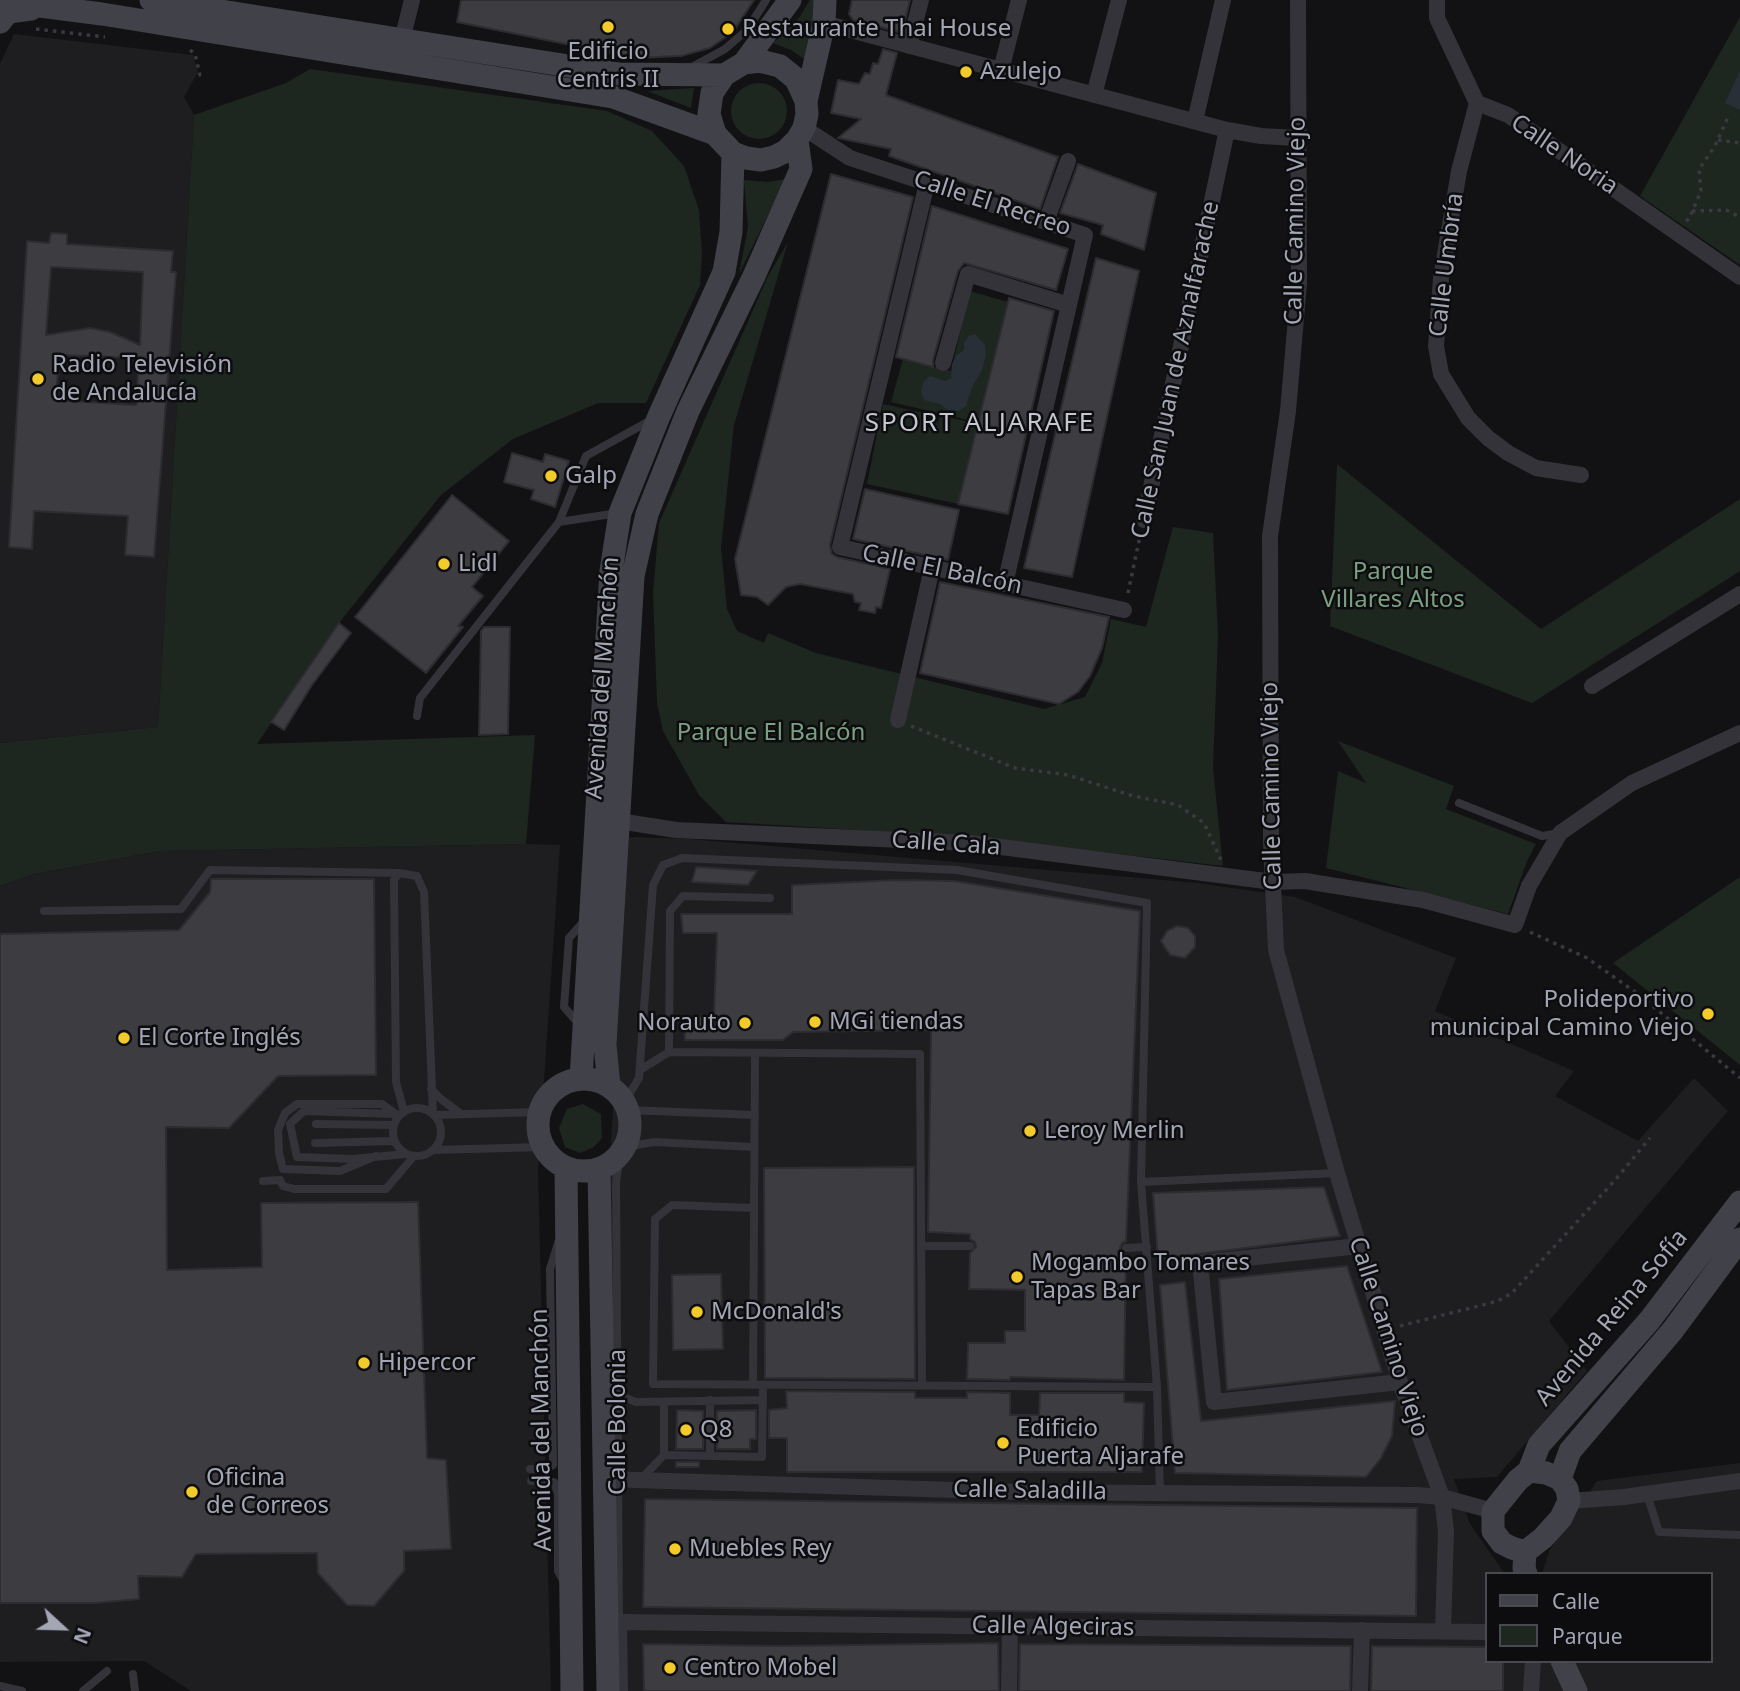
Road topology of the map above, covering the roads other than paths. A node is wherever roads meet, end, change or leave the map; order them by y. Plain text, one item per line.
1 (151, 0) edge
2 (412, 0) edge
3 (920, 0) edge
4 (1019, 0) edge
5 (1119, 0) edge
6 (1223, 0) edge
7 (1298, 0) edge
8 (1437, 0) edge
9 (0, 1) edge
10 (781, 2) edge
11 (55, 6) junction
12 (824, 11) edge
13 (0, 22) edge
14 (402, 40) junction
15 (909, 46) junction
16 (734, 69) junction
17 (1001, 70) junction
18 (674, 75) junction
19 (1094, 95) junction
20 (806, 100) junction
21 (1477, 103) junction
22 (1195, 121) junction
23 (1227, 130) junction
24 (715, 134) junction
25 (801, 134) junction
26 (1297, 138) junction
27 (733, 153) junction
28 (1068, 161) dead end
29 (928, 183) junction
30 (1046, 222) junction
31 (1740, 277) edge
32 (1069, 305) junction
33 (943, 363) dead end
34 (659, 416) junction
35 (1581, 475) dead end
36 (620, 513) junction
37 (1144, 520) road end
38 (559, 522) junction
39 (932, 568) junction
40 (1005, 584) junction
41 (1740, 594) edge
42 (1124, 610) road end
43 (1592, 686) dead end
44 (417, 716) dead end
45 (898, 720) road end
46 (1740, 733) edge
47 (1459, 803) dead end
48 (619, 821) junction
49 (1560, 834) junction
50 (399, 873) junction
51 (1273, 882) junction
52 (770, 898) dead end
53 (651, 909) junction
54 (44, 911) dead end
55 (670, 911) junction
56 (669, 1052) junction
57 (755, 1054) junction
58 (640, 1070) junction
59 (581, 1079) junction
60 (431, 1088) junction
61 (620, 1100) junction
62 (540, 1112) junction
63 (400, 1113) junction
64 (433, 1114) junction
65 (461, 1114) junction
66 (755, 1115) junction
67 (316, 1124) dead end
68 (394, 1125) junction
69 (394, 1141) junction
70 (315, 1143) dead end
71 (544, 1147) junction
72 (754, 1147) junction
73 (433, 1150) junction
74 (622, 1151) junction
75 (410, 1155) junction
76 (376, 1156) junction
77 (566, 1168) junction
78 (283, 1169) junction
79 (599, 1169) junction
80 (1337, 1173) junction
81 (280, 1180) junction
82 (263, 1181) dead end
83 (1141, 1182) junction
84 (1740, 1202) edge
85 (754, 1208) junction
86 (566, 1218) junction
87 (1740, 1239) edge
88 (922, 1246) junction
89 (970, 1246) dead end
90 (1359, 1246) junction
91 (1147, 1247) junction
92 (1126, 1248) dead end
93 (1400, 1382) junction
94 (653, 1384) junction
95 (753, 1385) junction
96 (763, 1385) junction
97 (922, 1385) junction
98 (1157, 1387) junction
99 (618, 1395) junction
100 (710, 1400) junction
101 (762, 1400) junction
102 (653, 1402) junction
103 (664, 1402) junction
104 (664, 1455) junction
105 (710, 1455) junction
106 (530, 1469) dead end
107 (1529, 1471) junction
108 (611, 1479) junction
109 (641, 1479) junction
110 (1560, 1479) junction
111 (531, 1481) dead end
112 (1740, 1481) edge
113 (1160, 1493) junction
114 (1647, 1494) junction
115 (1442, 1497) junction
116 (1569, 1501) junction
117 (1493, 1511) junction
118 (1740, 1535) edge
119 (1526, 1563) edge
120 (571, 1599) junction
121 (619, 1622) junction
122 (1010, 1627) junction
123 (1362, 1630) junction
124 (1443, 1631) junction
125 (1484, 1632) edge
126 (1534, 1663) edge
127 (1563, 1663) edge
128 (107, 1671) dead end
129 (133, 1674) dead end
130 (0, 1686) edge
131 (22, 1691) edge
132 (83, 1691) edge
133 (135, 1691) edge
134 (572, 1691) edge
135 (608, 1691) edge
136 (620, 1691) edge
137 (1009, 1691) edge
138 (1360, 1691) edge
139 (1531, 1691) edge
140 (1576, 1691) edge

1 - 14 main road
2 - 14 street
3 - 15 street
4 - 17 street
5 - 19 street
6 - 22 street
7 - 26 street, Calle Camino Viejo
8 - 21 street
9 - 11 main road
10 - 16 main road
10 - 18 lane
11 - 13 main road
11 - 24 main road
12 - 15 street
12 - 20 main road
14 - 18 main road
15 - 17 street
16 - 18 main road
16 - 20 main road
16 - 24 main road
17 - 19 street
19 - 22 street
20 - 25 main road
21 - 31 street, Calle Noria
21 - 35 street, Calle Umbría
22 - 23 street
23 - 26 street
23 - 37 street, Calle San Juan de Aznalfarache
24 - 27 main road
25 - 27 main road
25 - 29 street, Calle El Recreo
25 - 48 main road, Avenida del Manchón
26 - 51 street, Calle Camino Viejo
27 - 34 main road, Avenida del Manchón
28 - 30 street
29 - 30 street, Calle El Recreo
29 - 39 street, Calle El Balcón
30 - 32 street, Calle El Recreo
32 - 33 street
32 - 40 street, Calle El Recreo
34 - 36 main road, Avenida del Manchón
34 - 38 lane
36 - 38 lane
36 - 59 main road, Avenida del Manchón
38 - 44 lane
39 - 40 street, Calle El Balcón
39 - 45 street
40 - 42 street, Calle El Balcón
41 - 43 street
46 - 49 street
47 - 49 lane
48 - 51 street, Calle Cala
48 - 61 main road, Avenida del Manchón
49 - 51 street, Calle Cala
50 - 54 lane
50 - 60 lane
50 - 63 lane
51 - 80 street, Calle Camino Viejo
52 - 55 lane
53 - 55 lane
53 - 58 lane
53 - 83 lane
55 - 56 lane
56 - 57 lane
56 - 58 lane
57 - 66 lane
57 - 88 lane
58 - 61 lane
59 - 61 main road
59 - 62 main road
60 - 64 lane
60 - 65 lane
61 - 66 lane
61 - 74 main road
62 - 65 lane
62 - 71 main road
63 - 64 lane
63 - 68 lane
63 - 76 lane
63 - 78 lane
64 - 65 lane
64 - 73 lane
66 - 72 lane
67 - 68 lane
68 - 69 lane
69 - 70 lane
69 - 75 lane
71 - 73 lane
71 - 77 main road
72 - 74 lane
72 - 85 lane
73 - 75 lane
74 - 79 main road
74 - 99 lane, Calle Bolonia
75 - 76 lane
75 - 81 lane
76 - 78 lane
77 - 79 main road
77 - 86 main road, Avenida del Manchón
78 - 81 lane
79 - 108 main road
80 - 83 lane
80 - 90 street, Calle Camino Viejo
81 - 82 lane
83 - 91 lane
84 - 107 main road, Avenida Reina Sofía
85 - 94 lane
85 - 95 lane
86 - 106 lane
86 - 120 main road, Avenida del Manchón
87 - 110 main road, Avenida Reina Sofía
88 - 89 lane
88 - 97 lane
90 - 93 street, Calle Camino Viejo
90 - 93 street
91 - 92 lane
91 - 98 lane
93 - 115 street, Calle Camino Viejo
94 - 95 lane
94 - 102 lane
95 - 96 lane
96 - 97 lane
96 - 101 lane
97 - 98 lane
98 - 113 lane
99 - 102 lane
99 - 108 lane, Calle Bolonia
100 - 101 lane
100 - 103 lane
100 - 105 lane
101 - 105 lane
102 - 103 lane
103 - 104 lane
104 - 105 lane
104 - 109 lane
107 - 110 main road
107 - 117 main road, Avenida Reina Sofía
108 - 109 street, Calle Saladilla
108 - 121 lane, Calle Bolonia
108 - 135 main road
109 - 113 street, Calle Saladilla
110 - 116 main road
111 - 120 lane
112 - 114 street
113 - 115 street, Calle Saladilla
114 - 116 street
114 - 118 lane
115 - 117 street
115 - 124 street, Calle Camino Viejo
116 - 119 main road
117 - 119 main road
120 - 134 main road, Avenida del Manchón
121 - 122 street, Calle Algeciras
121 - 136 street, Calle Bolonia
122 - 123 street, Calle Algeciras
122 - 137 street
123 - 124 street, Calle Algeciras
123 - 138 street
124 - 125 street, Calle Algeciras
126 - 139 street
127 - 140 main road
128 - 132 lane
129 - 133 lane
130 - 131 lane

